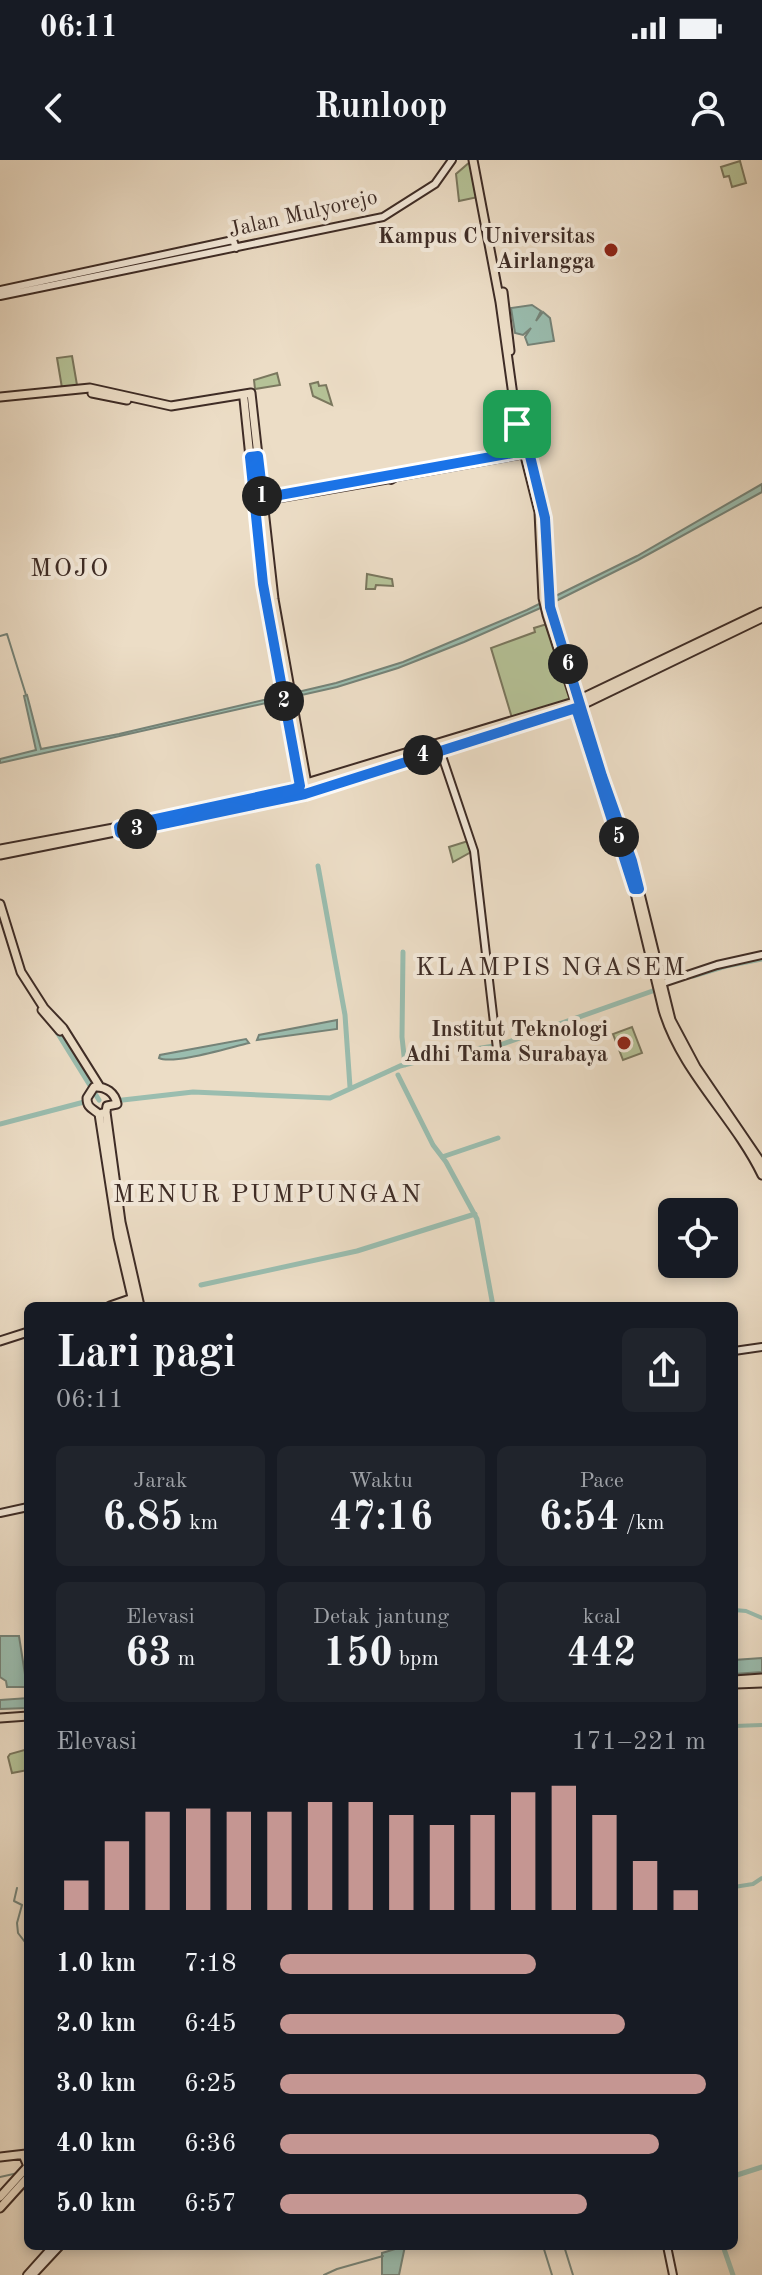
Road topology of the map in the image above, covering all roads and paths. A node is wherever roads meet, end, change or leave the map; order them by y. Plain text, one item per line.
1 (452, 160) edge
2 (476, 160) edge
3 (235, 244) junction
4 (0, 293) edge
5 (0, 399) edge
6 (520, 424) junction
7 (524, 453) junction
8 (254, 456) junction
9 (534, 482) junction
10 (263, 500) junction
11 (260, 513) junction
12 (547, 603) junction
13 (762, 612) edge
14 (762, 618) edge
15 (751, 620) junction
16 (557, 638) junction
17 (577, 704) junction
18 (511, 725) junction
19 (443, 753) junction
20 (375, 767) junction
21 (303, 788) junction
22 (1, 850) edge
23 (0, 907) edge
24 (762, 955) edge
25 (660, 987) junction
26 (496, 1047) dead end
27 (95, 1088) junction
28 (713, 1094) junction
29 (102, 1113) junction
30 (762, 1164) edge
31 (762, 1175) edge
32 (133, 1302) edge
33 (24, 1335) edge
34 (0, 1343) edge
35 (762, 1347) edge
36 (738, 1351) edge
37 (24, 1508) edge
38 (0, 1513) edge
39 (762, 1681) edge
40 (738, 1682) edge
41 (24, 1716) edge
42 (0, 1718) edge
43 (24, 2156) edge
44 (0, 2157) edge
45 (24, 2178) edge
46 (24, 2178) edge
47 (0, 2197) edge
48 (0, 2208) edge
49 (49, 2250) edge
50 (56, 2250) edge
51 (668, 2250) edge
52 (27, 2275) edge
53 (33, 2275) edge
54 (673, 2275) edge

1 - 3 main road, Jalan Mulyorejo
2 - 6 main road
3 - 4 main road
3 - 4 main road, Jalan Mulyorejo
5 - 8 main road
6 - 7 main road
6 - 9 main road
7 - 9 main road
7 - 10 main road
8 - 10 main road
8 - 11 main road
9 - 12 main road
10 - 11 main road
11 - 21 main road
12 - 16 main road
12 - 16 main road
13 - 15 main road
14 - 15 main road
15 - 17 main road
16 - 17 main road
16 - 17 main road
17 - 18 main road
17 - 25 main road
18 - 19 main road
18 - 20 main road
19 - 20 main road
19 - 26 main road
20 - 21 main road
21 - 22 main road
23 - 27 main road
24 - 25 main road
25 - 28 main road
27 - 29 main road
27 - 29 main road
28 - 30 main road
28 - 31 main road
29 - 32 main road
29 - 32 main road
33 - 34 main road
35 - 36 main road
37 - 38 main road
39 - 40 main road
41 - 42 main road
43 - 44 main road
45 - 47 main road
46 - 48 main road
49 - 52 main road
50 - 53 main road
51 - 54 main road

